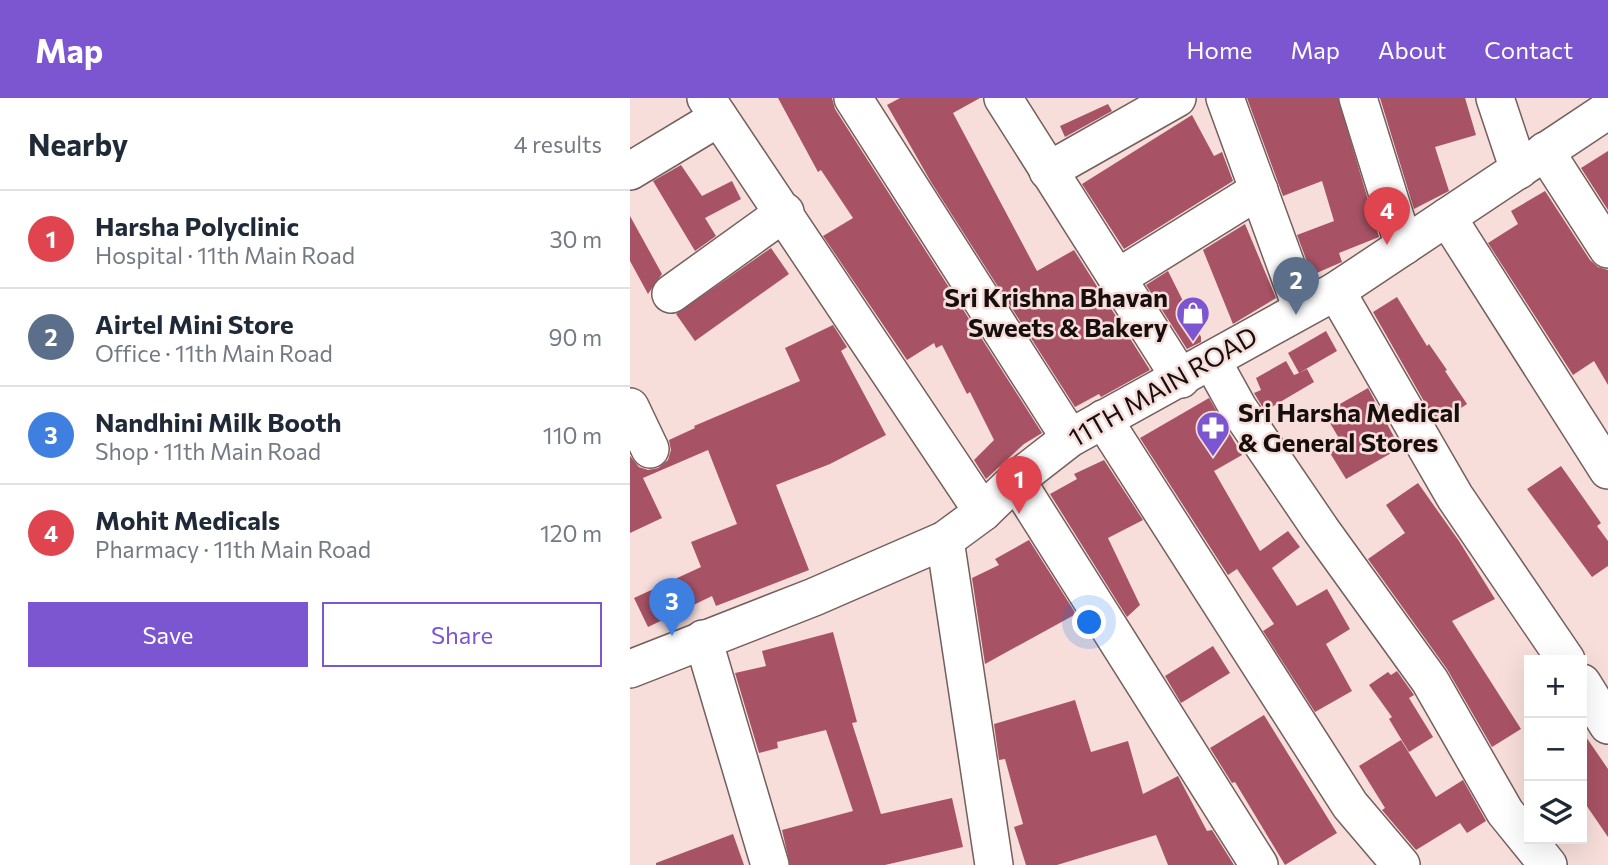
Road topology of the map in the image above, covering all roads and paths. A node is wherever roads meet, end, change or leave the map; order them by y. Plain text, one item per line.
1 (853, 98) edge
2 (1003, 98) edge
3 (1177, 98) edge
4 (1224, 98) edge
5 (1358, 98) edge
6 (1495, 98) edge
7 (712, 108) edge
8 (1608, 110) edge
9 (1532, 161) junction
10 (630, 171) edge
11 (1048, 171) junction
12 (1259, 190) junction
13 (785, 212) junction
14 (1447, 217) junction
15 (1404, 246) junction
16 (1608, 249) edge
17 (1119, 277) junction
18 (1336, 291) junction
19 (671, 294) dead end
20 (1302, 309) junction
21 (1212, 361) junction
22 (1181, 379) junction
23 (630, 407) edge
24 (1103, 419) junction
25 (1070, 438) junction
26 (650, 449) dead end
27 (1608, 470) edge
28 (1016, 480) junction
29 (983, 512) junction
30 (944, 540) junction
31 (704, 639) junction
32 (1563, 655) edge
33 (631, 667) edge
34 (1587, 691) edge
35 (1608, 724) edge
36 (769, 865) edge
37 (994, 865) edge
38 (1259, 865) edge
39 (1401, 865) edge
40 (1548, 865) edge

1 - 25 street
2 - 11 street
3 - 11 street
4 - 12 street
5 - 15 street
6 - 9 street
7 - 10 street
7 - 13 street
8 - 9 street, 11TH MAIN ROAD
9 - 14 street, 11TH MAIN ROAD
9 - 16 street
11 - 17 street
12 - 17 street
12 - 20 street
13 - 19 street
13 - 29 street
14 - 15 street, 11TH MAIN ROAD
14 - 27 street
15 - 18 street, 11TH MAIN ROAD
17 - 22 street
18 - 20 street, 11TH MAIN ROAD
18 - 32 street
20 - 21 street, 11TH MAIN ROAD
21 - 22 street, 11TH MAIN ROAD
21 - 40 street
22 - 24 street, 11TH MAIN ROAD
23 - 26 street
24 - 25 street, 11TH MAIN ROAD
24 - 39 street
25 - 28 street, 11TH MAIN ROAD
28 - 29 street, 11TH MAIN ROAD
28 - 38 street
29 - 30 street, 11TH MAIN ROAD
30 - 31 street, 11TH MAIN ROAD
30 - 37 street
31 - 33 street, 11TH MAIN ROAD
31 - 36 street
34 - 35 street

